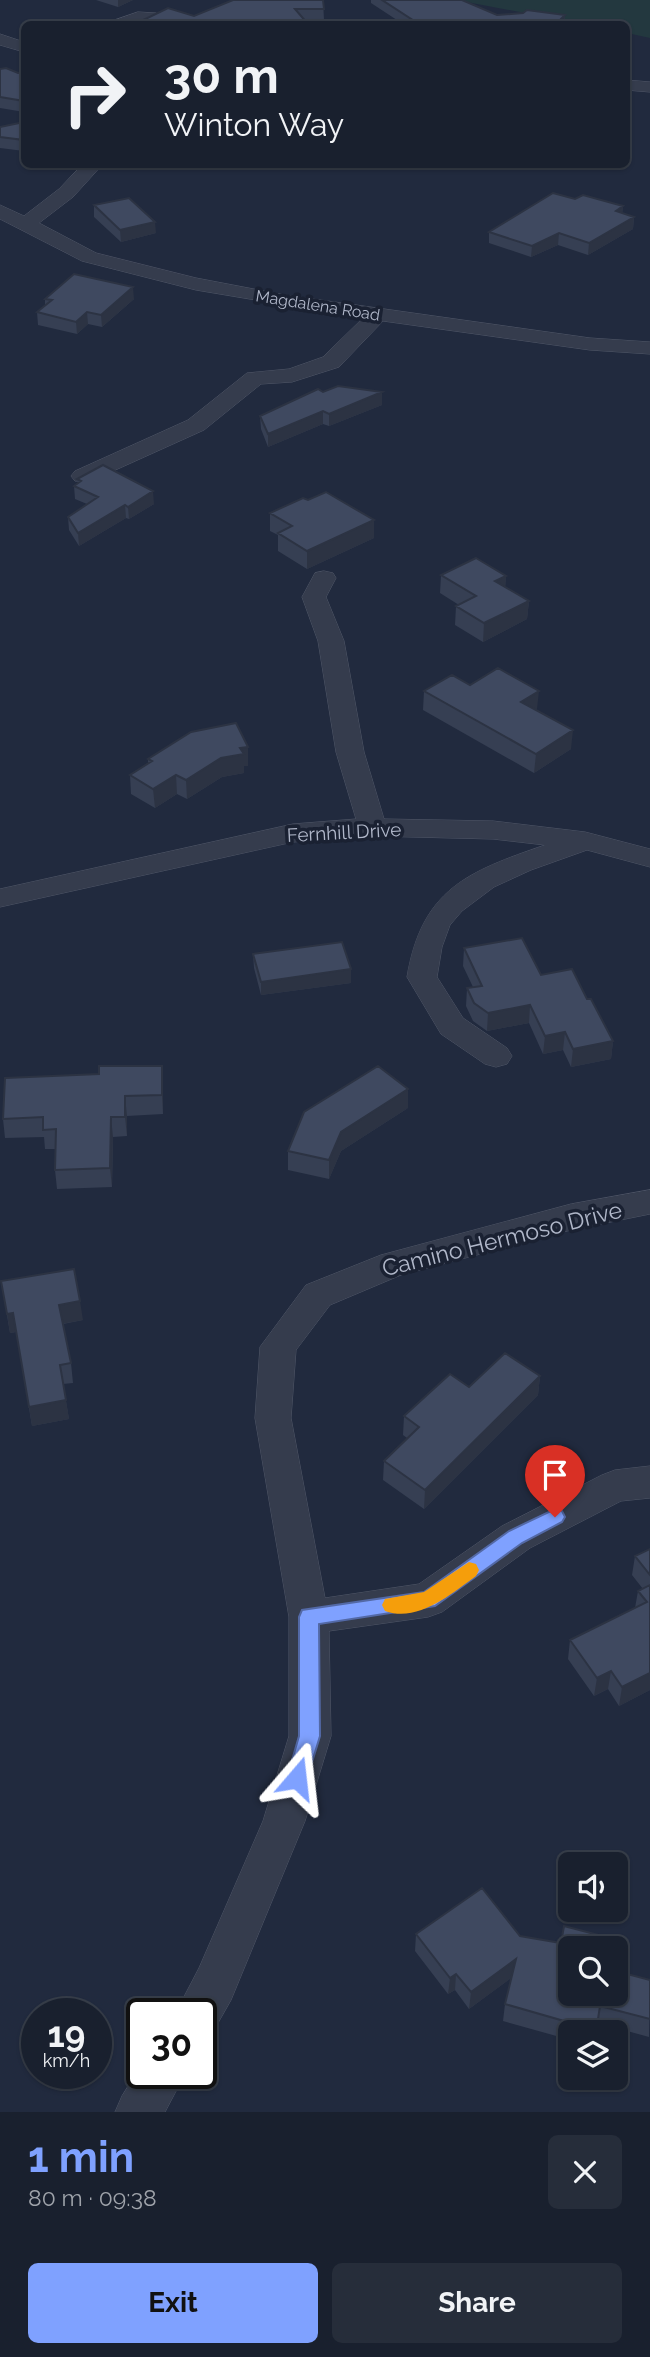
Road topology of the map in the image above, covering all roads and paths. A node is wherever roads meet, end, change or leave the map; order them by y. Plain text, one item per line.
1 (156, 18) edge
2 (130, 21) edge
3 (0, 39) edge
4 (21, 46) edge
5 (630, 85) edge
6 (650, 87) edge
7 (90, 168) edge
8 (0, 211) edge
9 (26, 224) junction
10 (375, 314) junction
11 (650, 348) edge
12 (83, 476) edge
13 (324, 578) dead end
14 (372, 827) junction
15 (585, 841) junction
16 (650, 858) edge
17 (0, 898) edge
18 (496, 1056) dead end
19 (650, 1202) edge
20 (650, 1482) edge
21 (309, 1617) junction
22 (207, 1998) edge
23 (153, 2089) edge
24 (138, 2112) edge

1 - 2 street
3 - 4 street
5 - 6 street
7 - 9 street
8 - 9 street, Magdalena Road
9 - 10 street, Magdalena Road
10 - 11 street, Magdalena Road
10 - 12 street
13 - 14 street
14 - 15 street, Fernhill Drive
14 - 17 street, Fernhill Drive
15 - 16 street, Fernhill Drive
15 - 18 street
19 - 21 street, Camino Hermoso Drive
20 - 21 street
21 - 22 street, Camino Hermoso Drive
23 - 24 street

